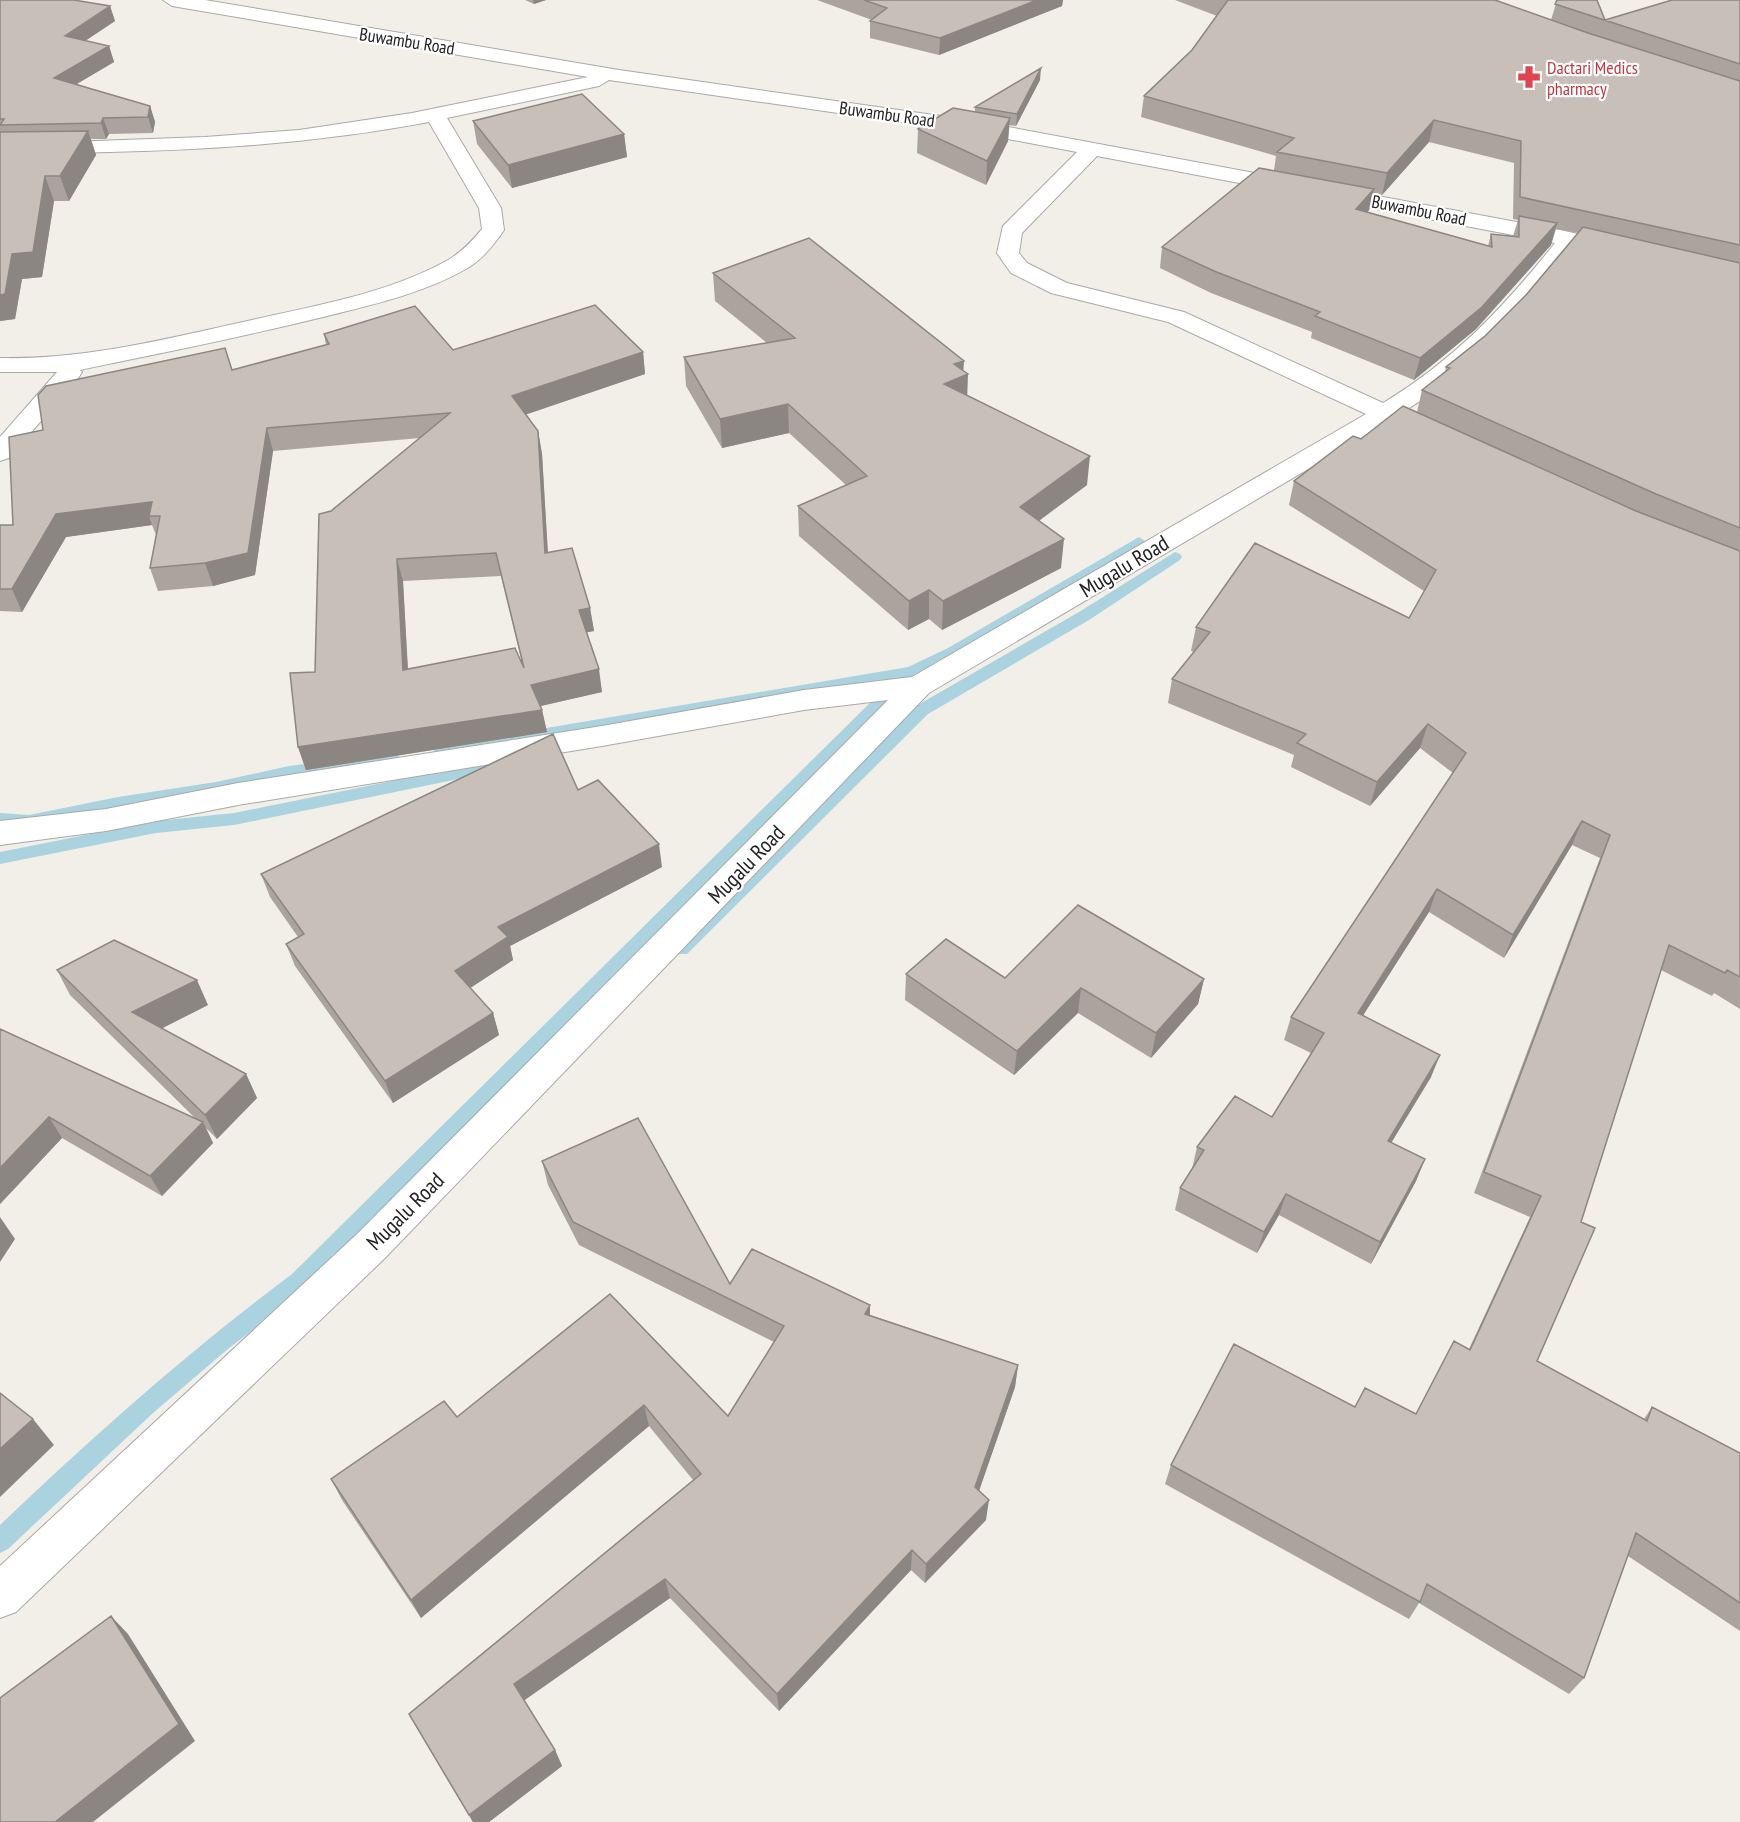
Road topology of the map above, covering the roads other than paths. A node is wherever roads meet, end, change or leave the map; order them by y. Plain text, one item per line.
1 (172, 0) edge
2 (619, 76) junction
3 (434, 114) junction
4 (28, 148) edge
5 (1093, 148) junction
6 (1581, 242) joint
7 (77, 363) junction
8 (0, 365) edge
9 (1384, 413) junction
10 (1426, 432) edge
11 (0, 453) edge
12 (919, 686) junction
13 (0, 832) edge
14 (0, 1596) edge

1 - 2 street, Buwambu Road
2 - 3 street
2 - 5 street, Buwambu Road
3 - 4 street
3 - 7 street
5 - 6 street, Buwambu Road
5 - 9 street
6 - 9 street, Mugalu Road
7 - 8 street
7 - 11 street
9 - 10 street
9 - 12 street, Mugalu Road
12 - 13 street
12 - 14 street, Mugalu Road

